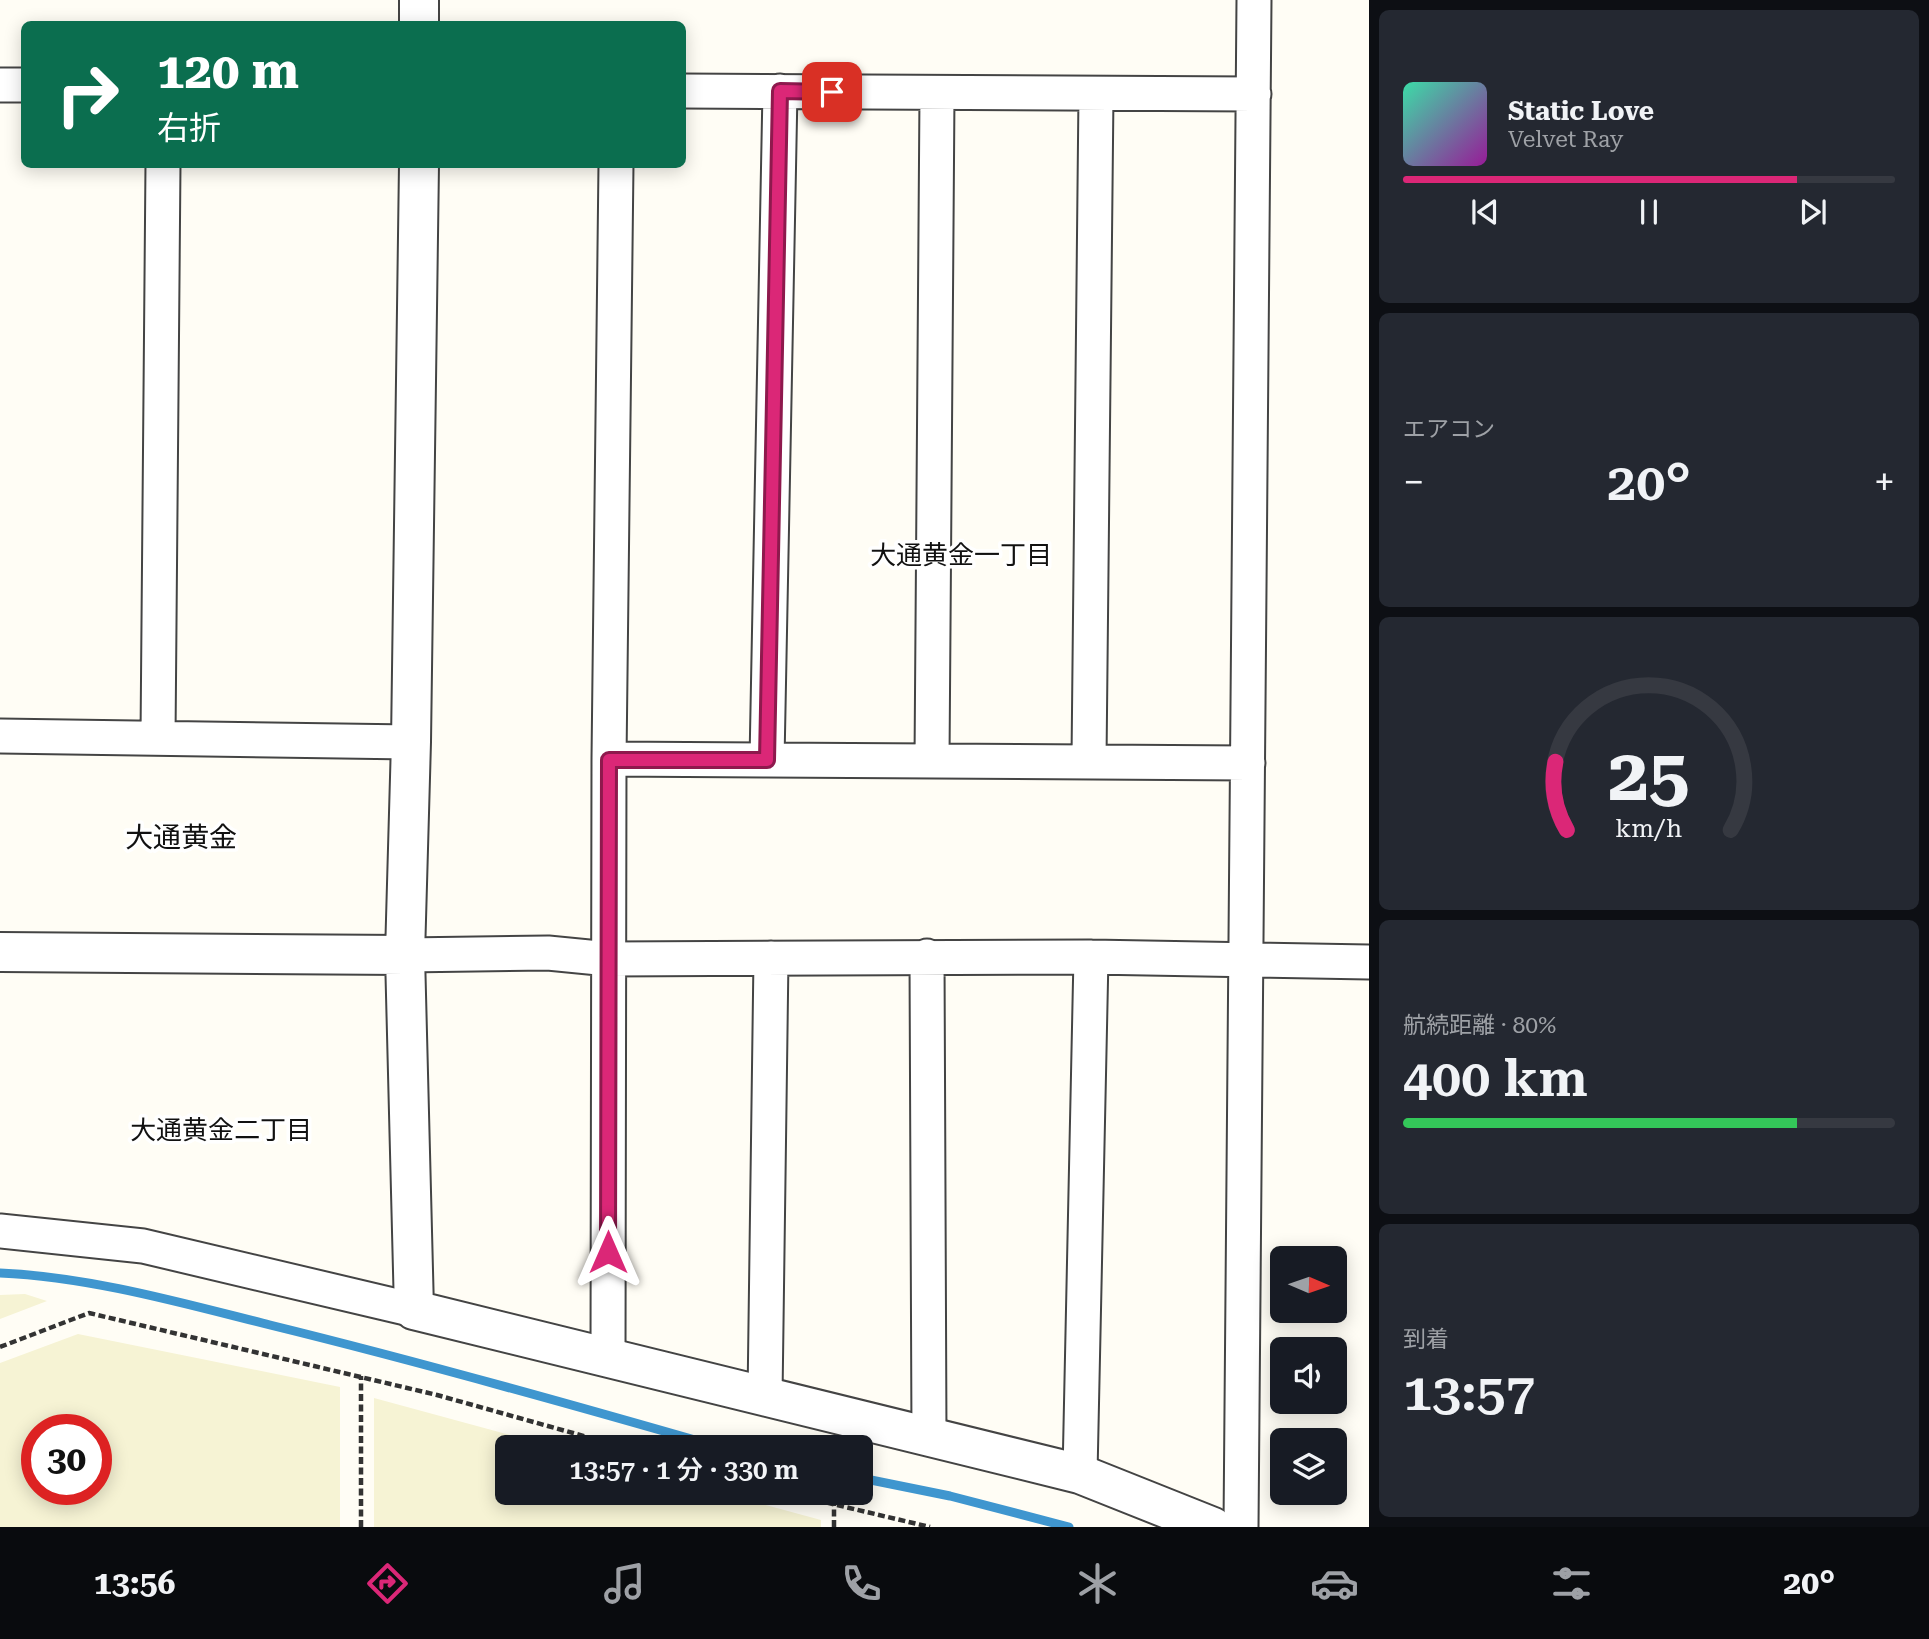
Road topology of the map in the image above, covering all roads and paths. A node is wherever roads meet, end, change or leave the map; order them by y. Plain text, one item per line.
1 (419, 0) edge
2 (1254, 0) edge
3 (419, 21) edge
4 (0, 85) edge
5 (21, 85) edge
6 (686, 90) edge
7 (780, 91) junction
8 (937, 94) junction
9 (1096, 94) junction
10 (1254, 94) junction
11 (163, 168) edge
12 (419, 168) edge
13 (616, 168) edge
14 (0, 736) edge
15 (158, 737) junction
16 (411, 742) junction
17 (609, 760) junction
18 (767, 760) junction
19 (932, 760) junction
20 (1089, 760) junction
21 (1248, 763) junction
22 (0, 952) edge
23 (405, 955) junction
24 (928, 956) junction
25 (1091, 957) junction
26 (771, 958) junction
27 (609, 959) junction
28 (1248, 962) junction
29 (1369, 962) edge
30 (0, 1231) edge
31 (414, 1311) junction
32 (0, 1347) edge
33 (608, 1358) junction
34 (361, 1377) junction
35 (765, 1397) junction
36 (578, 1435) edge
37 (929, 1437) junction
38 (1080, 1474) junction
39 (830, 1505) edge
40 (834, 1506) junction
41 (361, 1527) edge
42 (834, 1527) edge
43 (930, 1527) edge
44 (1213, 1527) edge
45 (1241, 1527) edge

1 - 3 street
2 - 10 street
4 - 5 street
6 - 7 street
7 - 8 street
7 - 18 street
8 - 9 street
8 - 19 street
9 - 10 street
9 - 20 street
10 - 21 street
11 - 15 street
12 - 16 street
13 - 17 street
14 - 15 street
15 - 16 street
16 - 23 street
17 - 18 street
17 - 27 street
18 - 19 street
19 - 20 street
20 - 21 street
21 - 28 street
22 - 23 street
23 - 27 street
23 - 31 street
24 - 25 street
24 - 26 street
24 - 37 street
25 - 28 street
25 - 38 street
26 - 27 street
26 - 35 street
27 - 33 street
28 - 29 street
28 - 45 street
30 - 31 street
31 - 33 street
32 - 34 path
33 - 35 street
34 - 36 path
34 - 41 path
35 - 37 street
37 - 38 street
38 - 44 street
39 - 40 path
40 - 42 path
40 - 43 path

